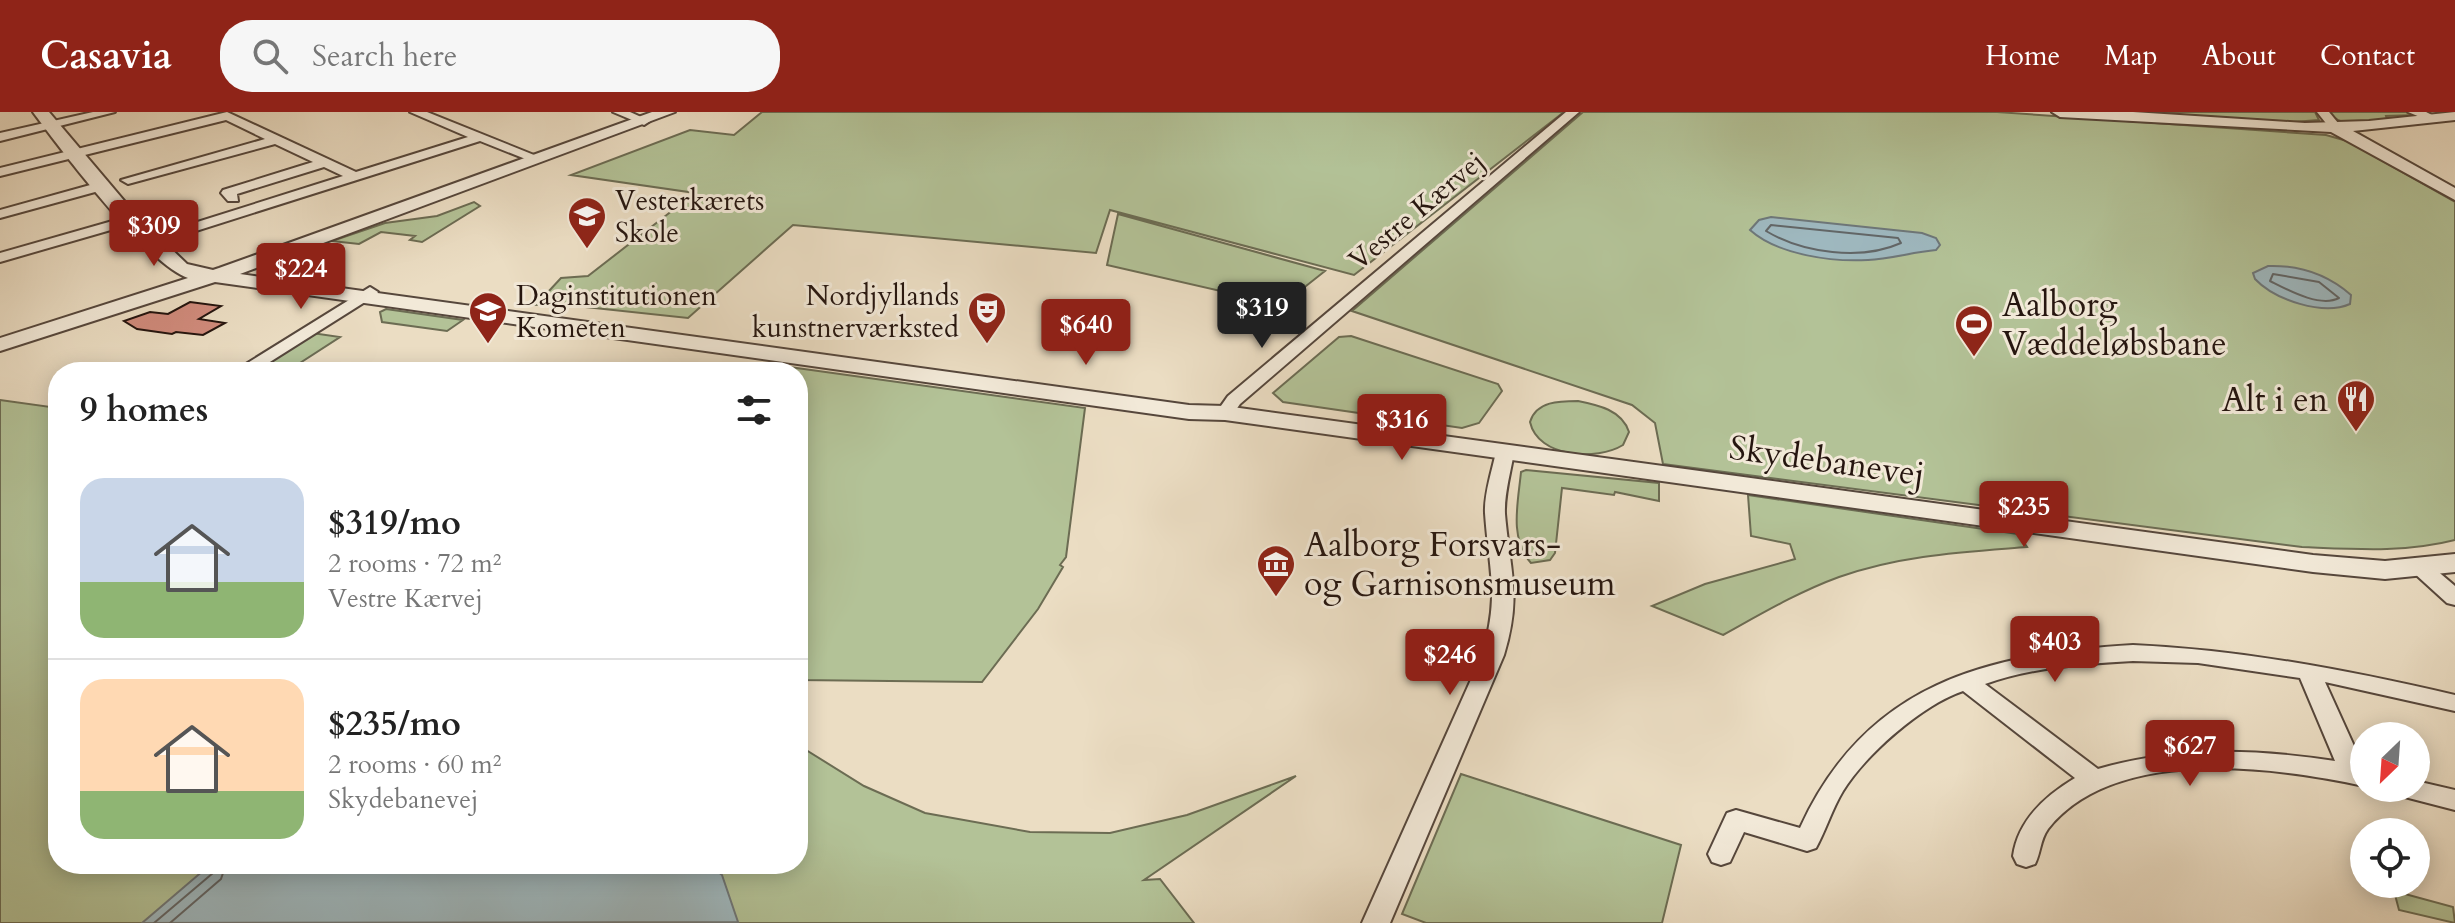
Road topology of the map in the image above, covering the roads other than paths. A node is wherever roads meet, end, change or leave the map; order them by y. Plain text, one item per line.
1 (109, 112) edge
2 (416, 112) edge
3 (619, 112) edge
4 (667, 112) edge
5 (1573, 112) edge
6 (2060, 112) edge
7 (2323, 112) edge
8 (2414, 112) edge
9 (2455, 115) edge
10 (2432, 118) junction
11 (46, 119) edge
12 (644, 121) junction
13 (2337, 129) junction
14 (0, 137) edge
15 (480, 137) junction
16 (278, 139) junction
17 (74, 153) junction
18 (538, 159) junction
19 (325, 162) junction
20 (0, 172) edge
21 (356, 177) junction
22 (128, 180) dead end
23 (101, 186) junction
24 (2455, 195) edge
25 (233, 198) dead end
26 (0, 214) edge
27 (130, 220) junction
28 (177, 233) dead end
29 (0, 258) edge
30 (215, 273) junction
31 (365, 294) junction
32 (0, 345) edge
33 (258, 362) edge
34 (1225, 413) junction
35 (1505, 452) junction
36 (2455, 563) edge
37 (2421, 568) junction
38 (2455, 598) edge
39 (2308, 670) junction
40 (1967, 682) junction
41 (2455, 703) edge
42 (2350, 759) edge
43 (2350, 775) edge
44 (2094, 779) junction
45 (2430, 794) edge
46 (2455, 800) edge
47 (1721, 854) dead end
48 (2026, 856) dead end
49 (1376, 923) edge

1 - 11 street
2 - 15 street
3 - 12 street
4 - 12 street
5 - 34 street, Vestre Kærvej
6 - 13 street
7 - 13 street
8 - 10 street
9 - 10 street
10 - 13 street
11 - 14 street
11 - 17 street
12 - 18 street
13 - 24 street
15 - 18 street
15 - 21 street
16 - 17 street
16 - 19 street
16 - 22 street
17 - 20 street
17 - 23 street
18 - 30 street
19 - 21 street
19 - 25 street
21 - 28 street
23 - 26 street
23 - 27 street
27 - 29 street
27 - 30 street
30 - 31 street, Skydebanevej
30 - 32 street
31 - 33 street
31 - 34 street, Skydebanevej
34 - 35 street, Skydebanevej
35 - 37 street, Skydebanevej
35 - 49 street
36 - 37 street, Skydebanevej
37 - 38 street
39 - 40 street
39 - 41 street
39 - 42 street
40 - 44 street
40 - 47 street
43 - 44 street
44 - 48 street
45 - 46 street

